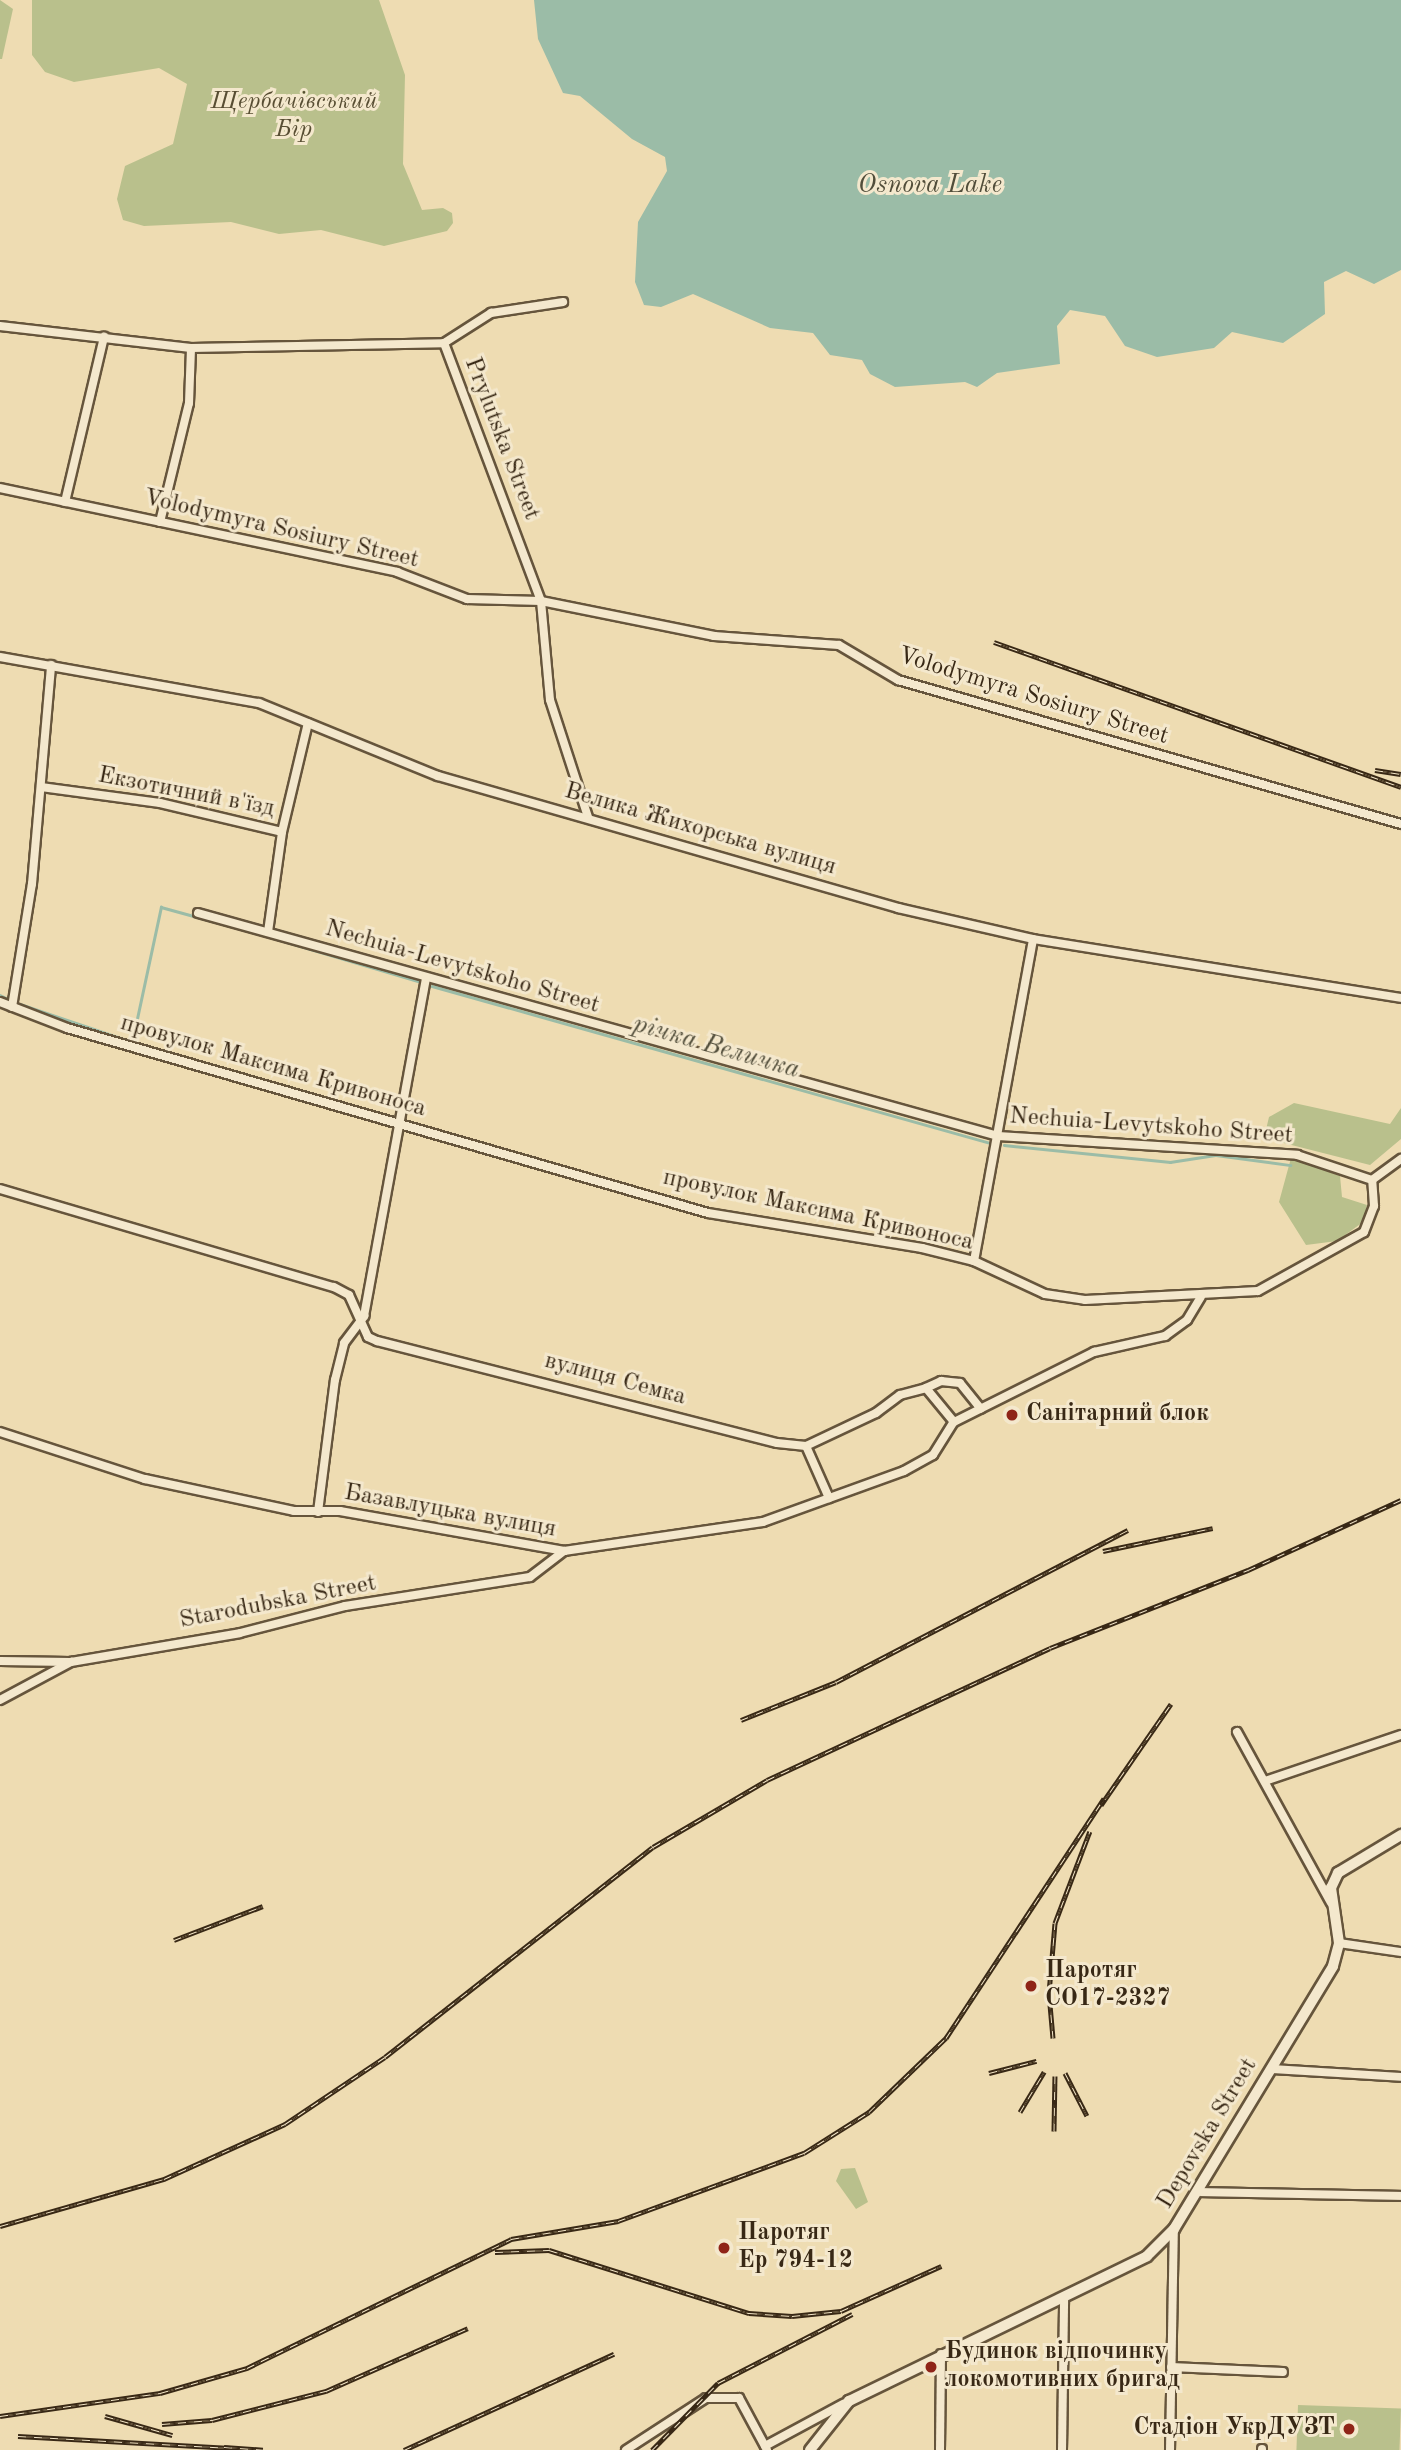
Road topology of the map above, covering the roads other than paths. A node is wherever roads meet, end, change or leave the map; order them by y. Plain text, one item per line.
1 (564, 302) dead end
2 (0, 326) edge
3 (104, 337) junction
4 (444, 343) junction
5 (191, 348) junction
6 (0, 488) edge
7 (65, 502) junction
8 (160, 522) junction
9 (541, 601) junction
10 (0, 657) edge
11 (51, 665) junction
12 (308, 723) junction
13 (41, 787) junction
14 (588, 817) junction
15 (1401, 824) edge
16 (282, 832) junction
17 (198, 913) dead end
18 (268, 932) junction
19 (1033, 939) junction
20 (426, 978) junction
21 (1401, 998) edge
22 (0, 1002) edge
23 (12, 1007) junction
24 (397, 1123) junction
25 (998, 1136) junction
26 (1401, 1159) edge
27 (1372, 1180) junction
28 (0, 1189) edge
29 (974, 1261) junction
30 (1201, 1297) junction
31 (364, 1316) junction
32 (926, 1388) junction
33 (981, 1409) junction
34 (954, 1422) junction
35 (0, 1432) edge
36 (806, 1446) junction
37 (829, 1498) junction
38 (318, 1512) junction
39 (564, 1551) junction
40 (0, 1661) edge
41 (71, 1662) junction
42 (0, 1700) edge
43 (1237, 1732) dead end
44 (1401, 1735) edge
45 (1265, 1781) junction
46 (1401, 1835) edge
47 (1331, 1903) junction
48 (1339, 1943) junction
49 (1401, 1952) edge
50 (1272, 2069) junction
51 (1401, 2077) edge
52 (1201, 2192) junction
53 (1401, 2196) edge
54 (1174, 2229) junction
55 (1064, 2298) junction
56 (941, 2354) junction
57 (1171, 2367) junction
58 (1283, 2372) dead end
59 (849, 2402) junction
60 (766, 2448) edge
61 (625, 2450) edge
62 (810, 2450) edge
63 (940, 2450) edge
64 (1062, 2450) edge
65 (1170, 2450) edge

1 - 4 street
2 - 3 street, Prylutska Street
3 - 5 street, Prylutska Street
3 - 7 street
4 - 5 street, Prylutska Street
4 - 9 street, Prylutska Street
5 - 8 street
6 - 7 street, Volodymyra Sosiury Street
7 - 8 street, Volodymyra Sosiury Street
8 - 9 street, Volodymyra Sosiury Street
9 - 14 street, Prylutska Street
9 - 15 street, Volodymyra Sosiury Street
10 - 11 street, Велика Жихорська вулиця
11 - 12 street, Велика Жихорська вулиця
11 - 13 street
12 - 14 street, Велика Жихорська вулиця
12 - 16 street, Екзотичний в'їзд
13 - 16 street, Екзотичний в'їзд
13 - 23 street
14 - 19 street, Велика Жихорська вулиця
16 - 18 street, Екзотичний в'їзд
17 - 18 street, Nechuia-Levytskoho Street
18 - 20 street, Nechuia-Levytskoho Street
19 - 21 street, Велика Жихорська вулиця
19 - 25 street
20 - 24 street
20 - 25 street, Nechuia-Levytskoho Street
22 - 23 street, провулок Максима Кривоноса
23 - 24 street, провулок Максима Кривоноса
24 - 29 street, провулок Максима Кривоноса
24 - 31 street
25 - 27 street, Nechuia-Levytskoho Street
25 - 29 street
26 - 27 street
27 - 30 street, провулок Максима Кривоноса
28 - 31 street, вулиця Семка
29 - 30 street, провулок Максима Кривоноса
30 - 33 street
31 - 36 street, вулиця Семка
31 - 38 street
32 - 33 street
32 - 34 street
32 - 36 street
33 - 34 street
34 - 37 street, Базавлуцька вулиця
35 - 38 street, Базавлуцька вулиця
36 - 37 street
37 - 39 street, Базавлуцька вулиця
38 - 39 street, Базавлуцька вулиця
39 - 41 street, Starodubska Street
40 - 41 street
41 - 42 street, Starodubska Street
43 - 45 street
44 - 45 street
45 - 47 street
46 - 47 main road
47 - 48 main road
48 - 49 street
48 - 50 main road, Depovska Street
50 - 51 street
50 - 52 main road, Depovska Street
52 - 53 street
52 - 54 main road, Depovska Street
54 - 55 main road, Depovska Street
54 - 57 street
55 - 56 main road, Depovska Street
55 - 64 street
56 - 59 main road, Depovska Street
56 - 63 street
57 - 58 street
57 - 65 street
59 - 60 street
59 - 62 main road
60 - 61 street

